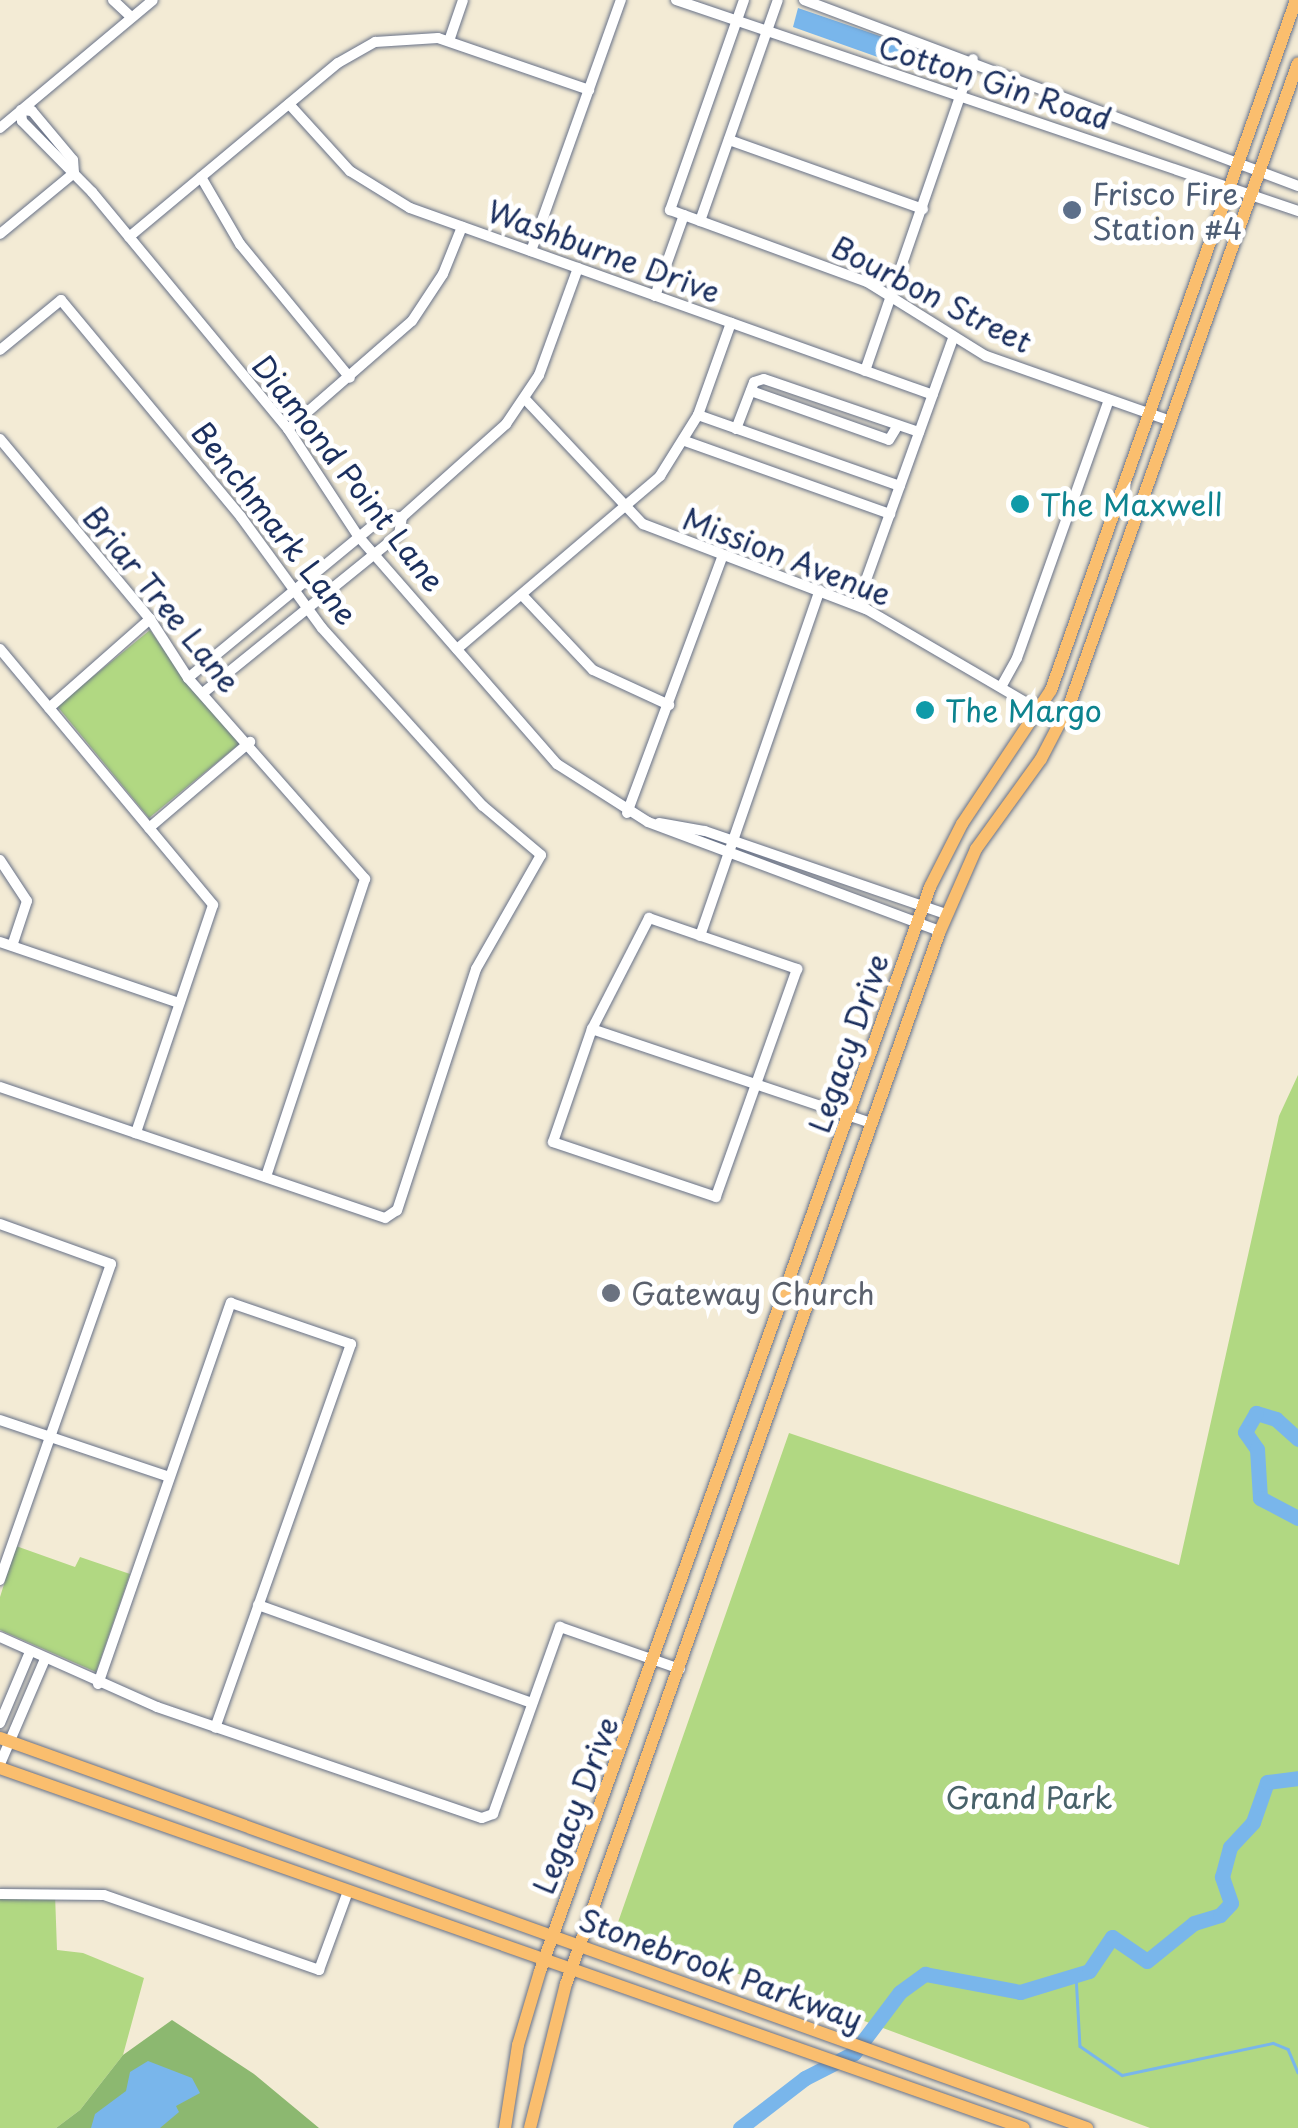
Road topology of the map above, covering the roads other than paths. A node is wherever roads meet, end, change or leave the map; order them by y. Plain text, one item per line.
1 (113, 0) edge
2 (153, 0) edge
3 (463, 0) edge
4 (621, 0) edge
5 (676, 0) edge
6 (744, 0) edge
7 (778, 0) edge
8 (804, 0) edge
9 (1296, 0) edge
10 (131, 17) junction
11 (736, 21) junction
12 (766, 32) junction
13 (449, 41) junction
14 (973, 60) junction
15 (1298, 63) edge
16 (589, 90) junction
17 (962, 100) junction
18 (289, 104) junction
19 (20, 110) junction
20 (1092, 113) junction
21 (0, 128) edge
22 (1147, 132) junction
23 (1084, 136) junction
24 (729, 140) junction
25 (1139, 156) junction
26 (1238, 164) junction
27 (1260, 172) junction
28 (74, 173) junction
29 (201, 177) junction
30 (1298, 186) edge
31 (1230, 188) junction
32 (1251, 195) junction
33 (923, 209) junction
34 (1298, 212) edge
35 (684, 215) junction
36 (700, 221) junction
37 (462, 227) junction
38 (0, 234) edge
39 (128, 236) junction
40 (531, 252) junction
41 (578, 268) junction
42 (892, 295) junction
43 (655, 296) junction
44 (731, 323) junction
45 (952, 338) junction
46 (0, 350) edge
47 (865, 370) junction
48 (350, 378) junction
49 (932, 394) junction
50 (525, 400) junction
51 (1109, 400) junction
52 (1149, 413) junction
53 (698, 416) junction
54 (1171, 421) junction
55 (736, 428) junction
56 (288, 429) junction
57 (919, 432) junction
58 (0, 439) edge
59 (685, 441) junction
60 (900, 486) junction
61 (624, 510) junction
62 (890, 514) junction
63 (402, 517) junction
64 (358, 536) junction
65 (373, 553) junction
66 (722, 556) junction
67 (820, 590) junction
68 (294, 594) junction
69 (522, 595) junction
70 (858, 605) junction
71 (306, 608) junction
72 (150, 619) junction
73 (0, 649) edge
74 (457, 649) junction
75 (188, 678) junction
76 (1001, 686) junction
77 (202, 693) junction
78 (669, 706) junction
79 (49, 708) junction
80 (1040, 712) junction
81 (1062, 723) junction
82 (250, 742) junction
83 (627, 813) junction
84 (648, 822) junction
85 (149, 828) junction
86 (730, 839) junction
87 (724, 855) junction
88 (0, 860) edge
89 (923, 906) junction
90 (946, 914) junction
91 (917, 923) junction
92 (940, 931) junction
93 (700, 936) junction
94 (6, 944) edge
95 (179, 1003) junction
96 (592, 1029) junction
97 (756, 1085) junction
98 (0, 1086) edge
99 (849, 1115) junction
100 (872, 1123) junction
101 (136, 1133) junction
102 (266, 1177) junction
103 (0, 1224) edge
104 (745, 1410) junction
105 (767, 1418) junction
106 (0, 1420) edge
107 (50, 1437) junction
108 (170, 1477) junction
109 (0, 1580) edge
110 (258, 1605) junction
111 (0, 1637) edge
112 (30, 1652) junction
113 (45, 1658) junction
114 (656, 1661) junction
115 (680, 1669) junction
116 (98, 1684) junction
117 (532, 1703) junction
118 (0, 1723) edge
119 (215, 1728) junction
120 (4, 1740) edge
121 (0, 1766) edge
122 (358, 1864) junction
123 (348, 1892) junction
124 (0, 1894) edge
125 (552, 1936) junction
126 (580, 1946) junction
127 (544, 1959) junction
128 (572, 1968) junction
129 (506, 2128) edge
130 (530, 2128) edge
131 (1024, 2128) edge
132 (1086, 2128) edge

1 - 10 street
2 - 10 street
3 - 13 street
4 - 16 street
5 - 11 street, Cotton Gin Road
6 - 11 street
7 - 12 street
8 - 14 street, Cotton Gin Road
9 - 26 main road, Legacy Drive
10 - 19 street
11 - 12 street, Cotton Gin Road
11 - 35 street, Bourbon Street
12 - 17 street, Cotton Gin Road
12 - 24 street
13 - 16 street
13 - 18 street
14 - 17 street
14 - 20 street, Cotton Gin Road
15 - 27 main road, Legacy Drive
16 - 40 street
17 - 23 street, Cotton Gin Road
17 - 33 street
18 - 29 street
18 - 37 street, Washburne Drive
19 - 21 street
19 - 28 street, Diamond Point Lane
20 - 22 street, Cotton Gin Road
20 - 23 street
22 - 25 street
22 - 26 street, Cotton Gin Road
23 - 25 street, Cotton Gin Road
24 - 33 street
24 - 36 street
25 - 31 street, Cotton Gin Road
26 - 27 street, Cotton Gin Road
26 - 31 main road, Legacy Drive
27 - 30 street, Cotton Gin Road
27 - 32 main road, Legacy Drive
28 - 38 street
28 - 39 street, Diamond Point Lane
29 - 39 street
29 - 48 street
31 - 32 street, Cotton Gin Road
31 - 52 main road, Legacy Drive
32 - 34 street, Cotton Gin Road
32 - 54 main road, Legacy Drive
33 - 42 street
35 - 36 street, Bourbon Street
35 - 43 street
36 - 42 street, Bourbon Street
37 - 40 street, Washburne Drive
37 - 48 street
39 - 56 street, Diamond Point Lane
40 - 41 street, Washburne Drive
41 - 43 street, Washburne Drive
41 - 50 street
42 - 45 street, Bourbon Street
42 - 47 street
43 - 44 street, Washburne Drive
44 - 47 street, Washburne Drive
44 - 53 street
45 - 49 street
45 - 51 street, Bourbon Street
46 - 68 street, Benchmark Lane
47 - 49 street, Washburne Drive
48 - 56 street
49 - 57 street
50 - 61 street, Mission Avenue
50 - 63 street
51 - 52 street, Bourbon Street
51 - 76 street
52 - 54 street, Bourbon Street
52 - 80 main road, Legacy Drive
53 - 55 street
53 - 59 street
54 - 81 main road, Legacy Drive
55 - 57 street
55 - 60 street
56 - 64 street, Diamond Point Lane
57 - 60 street
58 - 72 street, Briar Tree Lane
59 - 61 street
59 - 62 street
60 - 62 street
61 - 66 street, Mission Avenue
61 - 69 street
62 - 70 street
63 - 64 street
63 - 65 street
64 - 65 street, Diamond Point Lane
64 - 68 street
65 - 71 street
65 - 74 street, Diamond Point Lane
66 - 67 street, Mission Avenue
66 - 78 street
67 - 70 street, Mission Avenue
67 - 86 street
68 - 71 street, Benchmark Lane
68 - 75 street
69 - 74 street
69 - 78 street
70 - 76 street, Mission Avenue
71 - 77 street
71 - 102 street, Benchmark Lane
72 - 75 street, Briar Tree Lane
72 - 79 street
73 - 79 street
74 - 83 street, Diamond Point Lane
75 - 77 street, Briar Tree Lane
76 - 80 street, Mission Avenue
77 - 82 street, Briar Tree Lane
78 - 83 street
79 - 85 street
80 - 81 street, Mission Avenue
80 - 89 main road, Legacy Drive
81 - 90 main road, Legacy Drive
82 - 85 street
82 - 102 street, Briar Tree Lane
83 - 84 street, Diamond Point Lane
84 - 86 street, Diamond Point Lane
84 - 87 street, Diamond Point Lane
85 - 95 street
86 - 87 street
86 - 89 street, Diamond Point Lane
87 - 91 street, Diamond Point Lane
87 - 93 street
88 - 94 street
89 - 90 street, Diamond Point Lane
89 - 91 main road, Legacy Drive
90 - 92 main road, Legacy Drive
91 - 92 street, Diamond Point Lane
91 - 99 main road, Legacy Drive
92 - 100 main road, Legacy Drive
93 - 96 street
93 - 97 street
94 - 95 street
95 - 101 street
96 - 97 street
96 - 97 street
97 - 99 street
98 - 101 street
99 - 100 street
99 - 104 main road, Legacy Drive
100 - 105 main road, Legacy Drive
101 - 102 street
103 - 107 street
104 - 105 main road
104 - 114 main road, Legacy Drive
105 - 115 main road, Legacy Drive
106 - 107 street
107 - 108 street
107 - 109 street
108 - 110 street
108 - 116 street
110 - 117 street
110 - 119 street
111 - 112 street
112 - 113 street
112 - 118 street
113 - 116 street
113 - 120 street
114 - 115 street
114 - 117 street
114 - 125 main road, Legacy Drive
115 - 126 main road, Legacy Drive
116 - 119 street
117 - 119 street
120 - 121 street
120 - 122 main road, Stonebrook Parkway
121 - 123 main road, Stonebrook Parkway
122 - 123 main road
122 - 125 main road, Stonebrook Parkway
123 - 124 street
123 - 127 main road, Stonebrook Parkway
125 - 126 main road, Stonebrook Parkway
125 - 127 main road, Legacy Drive
126 - 128 main road, Legacy Drive
126 - 132 main road, Stonebrook Parkway
127 - 128 main road, Stonebrook Parkway
127 - 129 main road, Legacy Drive
128 - 130 main road, Legacy Drive
128 - 131 main road, Stonebrook Parkway

